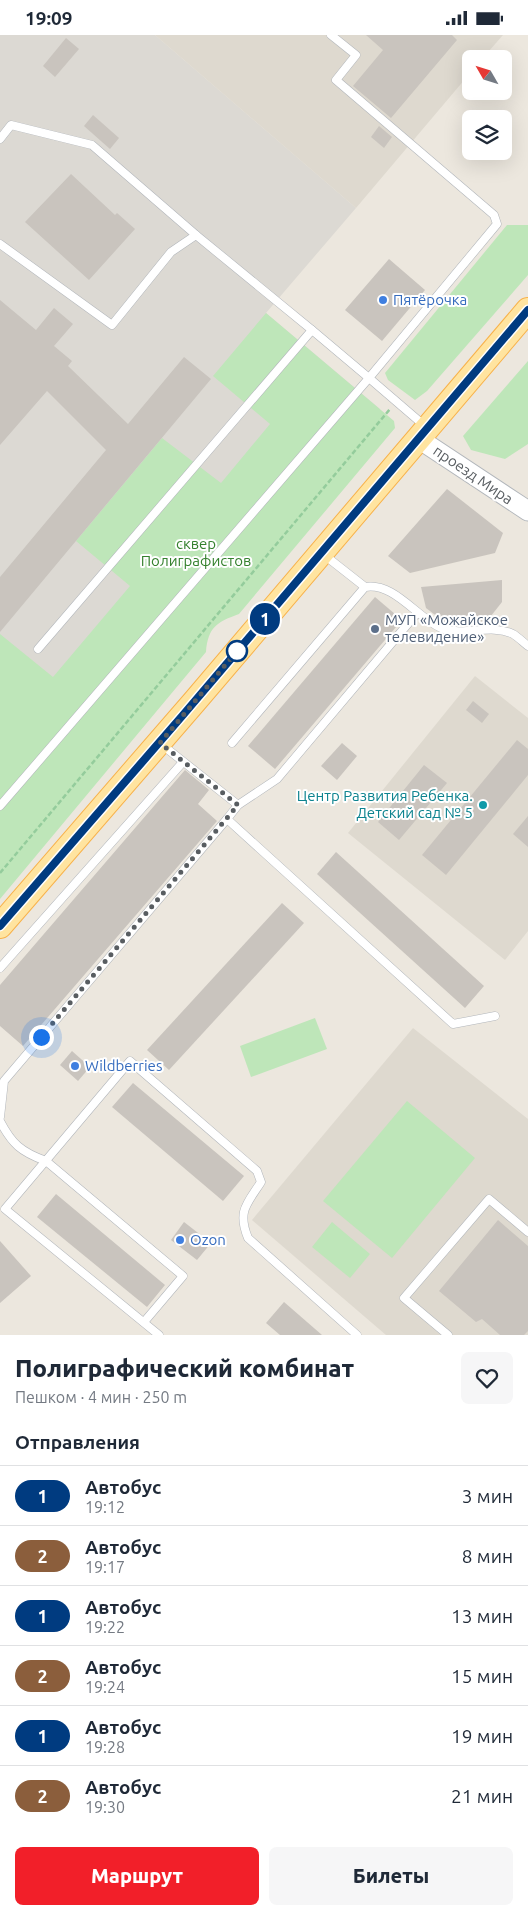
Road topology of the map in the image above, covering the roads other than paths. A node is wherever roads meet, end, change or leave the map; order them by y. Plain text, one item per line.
1 (332, 35) edge
2 (0, 139) edge
3 (196, 235) junction
4 (0, 244) edge
5 (528, 310) edge
6 (312, 330) junction
7 (369, 378) junction
8 (423, 433) junction
9 (528, 511) edge
10 (321, 552) junction
11 (365, 587) junction
12 (417, 613) junction
13 (528, 646) edge
14 (38, 649) dead end
15 (160, 743) junction
16 (232, 743) dead end
17 (183, 762) junction
18 (238, 805) junction
19 (0, 806) edge
20 (227, 819) junction
21 (0, 926) edge
22 (0, 968) edge
23 (495, 1016) dead end
24 (2, 1079) edge
25 (0, 1117) edge
26 (0, 1121) edge
27 (46, 1161) junction
28 (528, 1231) edge
29 (144, 1322) junction
30 (160, 1335) edge
31 (357, 1335) edge
32 (448, 1335) edge

1 - 7 lane
2 - 3 lane
3 - 4 lane
3 - 6 lane
5 - 8 main road
6 - 7 lane
6 - 14 lane
7 - 8 lane
7 - 19 lane
8 - 9 street, проезд Мира
8 - 10 main road
10 - 11 lane
10 - 15 main road
11 - 12 lane
11 - 16 lane
12 - 13 lane
12 - 18 lane
15 - 17 lane
15 - 21 main road
17 - 18 lane
17 - 22 lane
18 - 20 lane
20 - 23 lane
20 - 24 lane
24 - 25 lane
26 - 27 lane
27 - 29 lane
27 - 29 lane
27 - 31 lane
28 - 32 lane
29 - 30 lane

